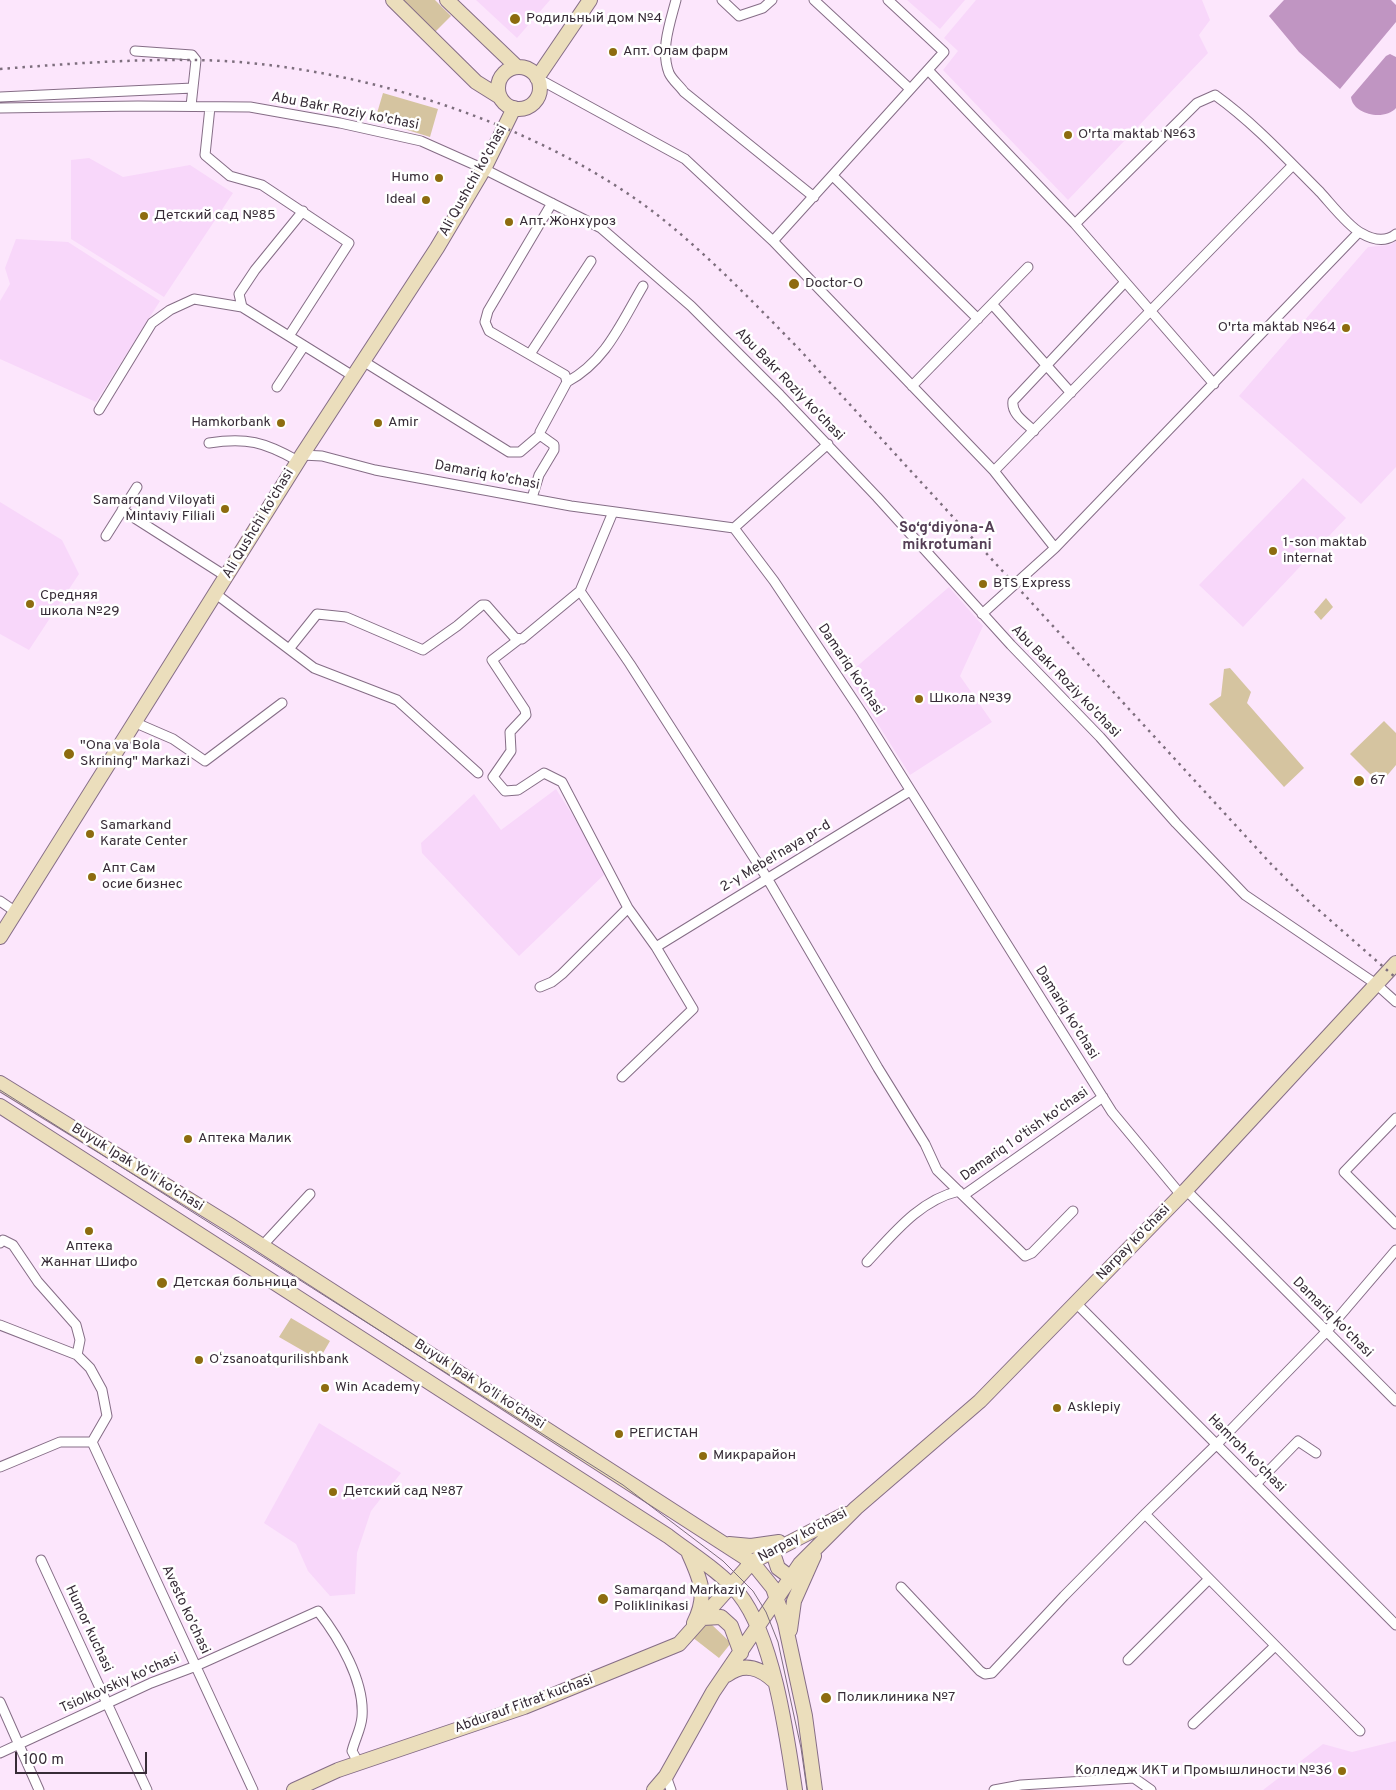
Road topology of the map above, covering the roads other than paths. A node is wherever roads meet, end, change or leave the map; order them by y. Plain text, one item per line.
1 (393, 0) edge
2 (447, 0) edge
3 (590, 0) edge
4 (676, 0) edge
5 (722, 0) edge
6 (772, 0) edge
7 (814, 0) edge
8 (888, 0) edge
9 (135, 51) dead end
10 (503, 54) junction
11 (517, 67) junction
12 (928, 70) junction
13 (537, 78) junction
14 (476, 82) junction
15 (193, 88) junction
16 (910, 89) junction
17 (0, 97) edge
18 (500, 97) junction
19 (191, 106) junction
20 (210, 107) junction
21 (0, 108) edge
22 (514, 108) junction
23 (1293, 165) junction
24 (484, 169) junction
25 (833, 176) junction
26 (814, 197) junction
27 (552, 203) junction
28 (303, 211) junction
29 (1075, 224) junction
30 (1359, 232) junction
31 (1396, 234) edge
32 (773, 242) junction
33 (591, 262) dead end
34 (1028, 267) dead end
35 (1124, 282) junction
36 (643, 286) dead end
37 (992, 304) junction
38 (242, 307) junction
39 (1151, 313) junction
40 (978, 319) junction
41 (289, 336) junction
42 (304, 346) junction
43 (530, 354) junction
44 (363, 361) junction
45 (1046, 365) junction
46 (353, 376) junction
47 (567, 382) junction
48 (1214, 384) junction
49 (912, 386) junction
50 (277, 387) dead end
51 (1071, 393) junction
52 (99, 410) dead end
53 (1034, 431) junction
54 (540, 435) junction
55 (209, 443) dead end
56 (828, 444) junction
57 (300, 458) junction
58 (994, 471) junction
59 (137, 487) dead end
60 (532, 498) junction
61 (122, 510) junction
62 (613, 512) junction
63 (734, 528) junction
64 (106, 536) dead end
65 (1055, 548) junction
66 (227, 577) junction
67 (580, 591) junction
68 (216, 594) junction
69 (982, 614) junction
70 (518, 640) junction
71 (289, 649) junction
72 (282, 703) dead end
73 (136, 722) junction
74 (478, 772) dead end
75 (910, 791) junction
76 (767, 878) junction
77 (0, 901) edge
78 (628, 908) junction
79 (16, 912) junction
80 (0, 937) edge
81 (656, 947) junction
82 (1396, 963) edge
83 (1376, 984) junction
84 (540, 987) dead end
85 (1396, 1002) edge
86 (622, 1077) dead end
87 (0, 1083) edge
88 (1103, 1097) junction
89 (0, 1106) edge
90 (1396, 1118) edge
91 (962, 1193) junction
92 (1183, 1193) junction
93 (310, 1194) dead end
94 (1073, 1211) dead end
95 (1396, 1224) edge
96 (0, 1243) edge
97 (262, 1246) junction
98 (1396, 1250) edge
99 (867, 1262) dead end
100 (1076, 1303) junction
101 (0, 1325) edge
102 (1326, 1332) junction
103 (78, 1355) junction
104 (1396, 1401) edge
105 (92, 1442) junction
106 (1217, 1444) junction
107 (1316, 1453) dead end
108 (0, 1467) edge
109 (1256, 1484) junction
110 (856, 1508) junction
111 (1145, 1514) junction
112 (804, 1534) junction
113 (823, 1541) junction
114 (722, 1542) junction
115 (772, 1550) junction
116 (687, 1551) junction
117 (41, 1560) dead end
118 (752, 1562) junction
119 (790, 1577) junction
120 (1210, 1579) junction
121 (732, 1586) junction
122 (901, 1587) dead end
123 (776, 1596) junction
124 (704, 1618) junction
125 (758, 1624) junction
126 (1396, 1625) edge
127 (689, 1634) junction
128 (789, 1641) junction
129 (1275, 1646) junction
130 (741, 1653) junction
131 (1128, 1660) dead end
132 (196, 1666) junction
133 (723, 1678) junction
134 (774, 1681) junction
135 (0, 1702) edge
136 (107, 1704) junction
137 (1192, 1724) dead end
138 (1360, 1732) dead end
139 (19, 1745) junction
140 (0, 1753) edge
141 (359, 1764) junction
142 (666, 1776) junction
143 (39, 1790) edge
144 (147, 1790) edge
145 (253, 1790) edge
146 (294, 1790) edge
147 (654, 1790) edge
148 (671, 1790) edge
149 (795, 1790) edge
150 (815, 1790) edge
151 (994, 1790) edge
152 (1151, 1790) edge

1 - 14 main road, Ali Qushchi ko'chasi
2 - 10 main road
3 - 13 main road
4 - 26 street
5 - 6 street
7 - 16 street
8 - 12 street
9 - 15 street
10 - 11 main road
10 - 14 main road
11 - 13 main road
11 - 18 main road
12 - 16 street
12 - 29 street
13 - 22 main road
13 - 32 street
14 - 18 main road, Ali Qushchi ko'chasi
15 - 17 street
15 - 19 street
16 - 25 street
18 - 22 main road, Ali Qushchi ko'chasi
19 - 20 street, Abu Bakr Roziy ko'chasi
19 - 21 street, Abu Bakr Roziy ko'chasi
20 - 24 street, Abu Bakr Roziy ko'chasi
20 - 28 street
22 - 24 main road, Ali Qushchi ko'chasi
23 - 29 street
23 - 30 street
23 - 39 street
24 - 27 street, Abu Bakr Roziy ko'chasi
24 - 44 main road, Ali Qushchi ko'chasi
25 - 26 street
25 - 40 street
26 - 32 street
27 - 43 street
27 - 56 street, Abu Bakr Roziy ko'chasi
28 - 38 street
28 - 41 street
29 - 35 street
30 - 31 street
30 - 48 street
32 - 49 street
33 - 43 street
34 - 37 street
35 - 39 street
35 - 45 street
36 - 47 street
37 - 40 street
37 - 45 street
38 - 41 street
38 - 52 street
39 - 48 street
39 - 51 street
40 - 49 street
41 - 42 street
42 - 46 street
42 - 50 street
43 - 47 street
44 - 46 main road, Ali Qushchi ko'chasi
44 - 54 street
45 - 51 street
45 - 53 street
46 - 57 main road, Ali Qushchi ko'chasi
47 - 54 street
48 - 65 street
49 - 58 street
51 - 53 street
53 - 58 street
54 - 60 street
55 - 57 street
56 - 63 street
56 - 69 street, Abu Bakr Roziy ko'chasi
57 - 60 street, Damariq ko'chasi
57 - 66 main road, Ali Qushchi ko'chasi
58 - 65 street
59 - 61 street
60 - 62 street, Damariq ko'chasi
61 - 64 street
61 - 66 street
62 - 63 street, Damariq ko'chasi
62 - 67 street
63 - 75 street, Damariq ko'chasi
65 - 69 street
66 - 68 main road, Ali Qushchi ko'chasi
67 - 70 street
67 - 76 street
68 - 71 street
68 - 73 main road, Ali Qushchi ko'chasi
69 - 83 street, Abu Bakr Roziy ko'chasi
70 - 71 street
70 - 78 street
71 - 74 street
72 - 73 street
73 - 79 main road, Ali Qushchi ko'chasi
75 - 76 street, 2-y Mebel'naya pr-d
75 - 88 street, Damariq ko'chasi
76 - 81 street, 2-y Mebel'naya pr-d
76 - 91 street
77 - 79 street
78 - 81 street
78 - 84 street
79 - 80 main road, Ali Qushchi ko'chasi
81 - 86 street
82 - 83 main road, Narpay ko'chasi
83 - 85 street, Abu Bakr Roziy ko'chasi
83 - 92 main road, Narpay ko'chasi
87 - 97 main road, Buyuk Ipak Yo'li ko'chasi
88 - 91 street, Damariq 1 o'tish ko'chasi
88 - 92 street, Damariq ko'chasi
89 - 116 main road, Buyuk Ipak Yo'li ko'chasi
90 - 95 street
91 - 94 street
91 - 99 street, Damariq 1 o'tish ko'chasi
92 - 100 main road, Narpay ko'chasi
92 - 102 street, Damariq ko'chasi
93 - 97 street
96 - 103 street
97 - 114 main road, Buyuk Ipak Yo'li ko'chasi
98 - 102 street
100 - 106 street, Hamroh ko'chasi
100 - 110 main road, Narpay ko'chasi
101 - 103 street
102 - 104 street, Damariq ko'chasi
102 - 106 street
103 - 105 street
105 - 108 street
105 - 132 street, Avesto ko'chasi
106 - 109 street, Hamroh ko'chasi
106 - 111 street
107 - 109 street
109 - 126 street, Hamroh ko'chasi
110 - 112 main road, Narpay ko'chasi
110 - 113 main road, Narpay ko'chasi
111 - 120 street
111 - 122 street
112 - 114 main road
112 - 115 main road, Narpay ko'chasi
113 - 119 main road, Narpay ko'chasi
113 - 128 main road
114 - 118 main road, Buyuk Ipak Yo'li ko'chasi
115 - 118 main road, Narpay ko'chasi
115 - 119 main road
116 - 121 main road, Buyuk Ipak Yo'li ko'chasi
116 - 127 main road
117 - 136 street, Humor kuchasi
118 - 121 main road, Narpay ko'chasi
118 - 123 main road, Buyuk Ipak Yo'li ko'chasi
119 - 123 main road, Narpay ko'chasi
120 - 129 street
120 - 131 street
121 - 124 main road, Abdurauf Fitrat kuchasi
121 - 125 main road, Buyuk Ipak Yo'li ko'chasi
123 - 125 main road, Narpay ko'chasi
123 - 128 main road, Buyuk Ipak Yo'li ko'chasi
124 - 127 main road, Abdurauf Fitrat kuchasi
124 - 130 main road
125 - 130 main road, Narpay ko'chasi
125 - 134 main road, Buyuk Ipak Yo'li ko'chasi
127 - 141 main road, Abdurauf Fitrat kuchasi
128 - 150 main road, Buyuk Ipak Yo'li ko'chasi
129 - 137 street
129 - 138 street
130 - 133 main road, Narpay ko'chasi
132 - 136 street, Tsiolkovskiy ko'chasi
132 - 141 street, Tsiolkovskiy ko'chasi
132 - 145 street, Avesto ko'chasi
133 - 134 main road
133 - 142 main road, Narpay ko'chasi
134 - 149 main road, Buyuk Ipak Yo'li ko'chasi
135 - 139 street
136 - 139 street, Tsiolkovskiy ko'chasi
136 - 144 street, Humor kuchasi
139 - 140 street, Tsiolkovskiy ko'chasi
139 - 143 street
141 - 146 main road, Abdurauf Fitrat kuchasi
142 - 147 main road, Narpay ko'chasi
142 - 148 street
151 - 152 street

